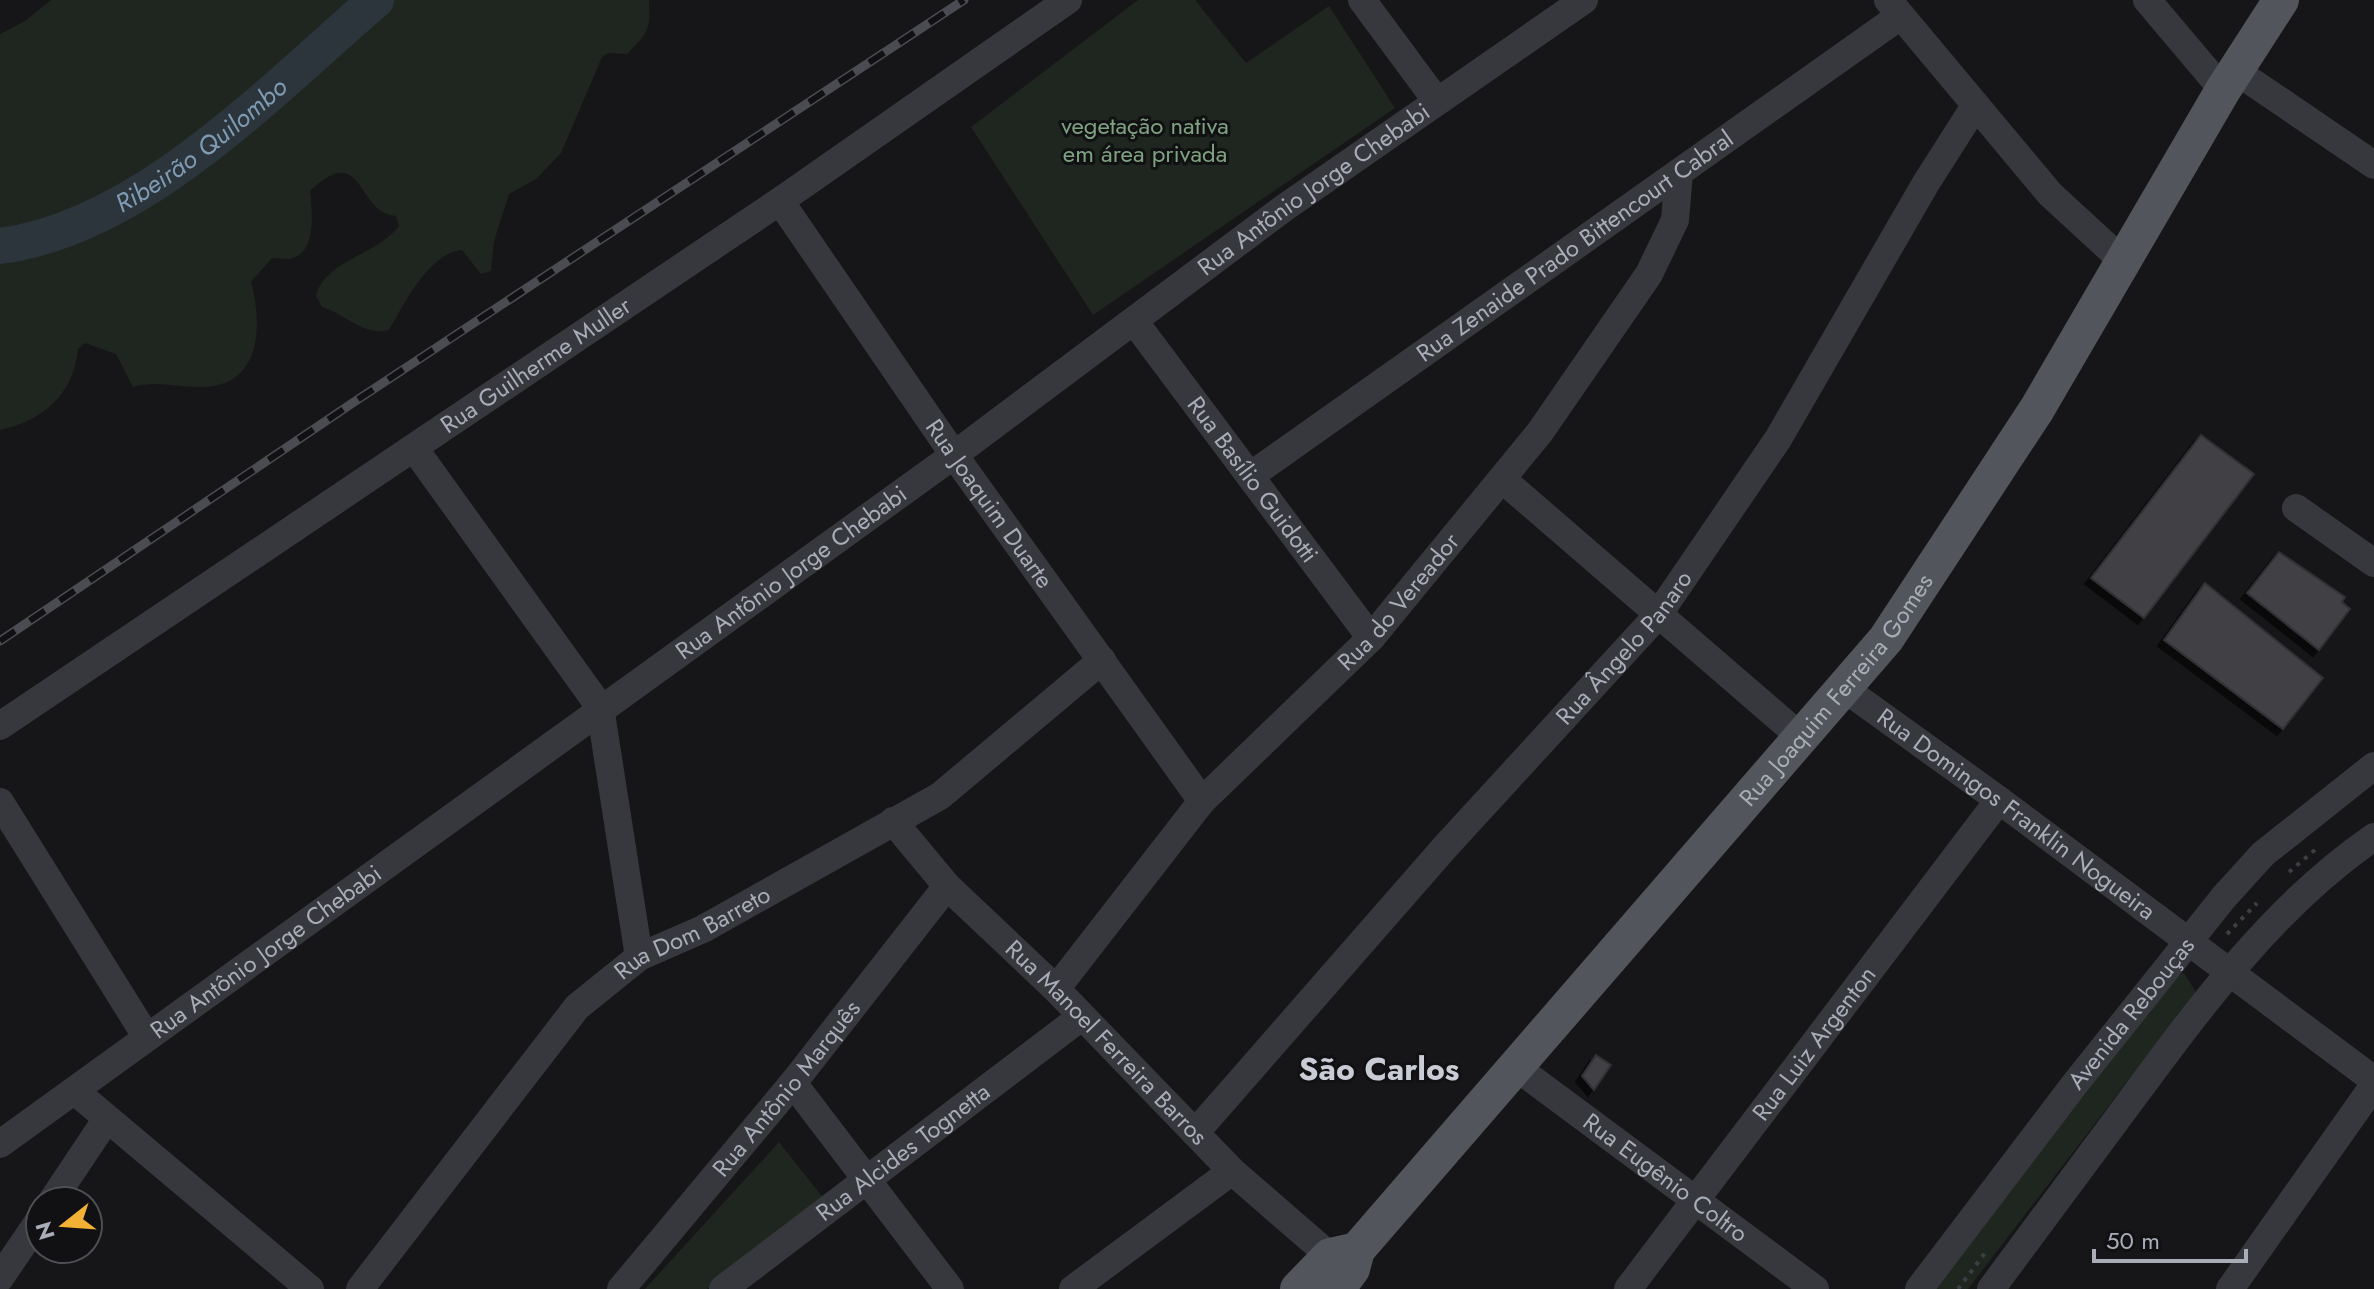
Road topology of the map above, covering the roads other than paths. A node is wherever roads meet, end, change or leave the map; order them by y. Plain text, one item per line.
1 (1068, 0) edge
2 (1362, 0) edge
3 (1584, 0) edge
4 (2147, 0) edge
5 (2281, 0) edge
6 (1894, 8) edge
7 (2229, 80) junction
8 (1436, 100) junction
9 (1975, 106) junction
10 (2374, 165) edge
11 (1679, 173) junction
12 (780, 201) junction
13 (2125, 263) junction
14 (1134, 321) junction
15 (414, 448) junction
16 (954, 455) junction
17 (1250, 476) junction
18 (1503, 480) junction
19 (2296, 508) dead end
20 (2374, 563) edge
21 (1658, 615) junction
22 (1371, 638) junction
23 (1102, 660) junction
24 (1845, 689) junction
25 (600, 707) junction
26 (0, 726) edge
27 (1801, 737) junction
28 (2374, 766) edge
29 (1999, 800) junction
30 (1202, 801) junction
31 (0, 802) edge
32 (893, 821) junction
33 (2374, 837) edge
34 (947, 886) junction
35 (2188, 941) junction
36 (639, 957) junction
37 (2230, 973) junction
38 (1056, 989) junction
39 (1081, 1017) junction
40 (146, 1036) junction
41 (1516, 1067) junction
42 (793, 1083) junction
43 (2374, 1083) edge
44 (76, 1092) junction
45 (106, 1120) junction
46 (1195, 1133) junction
47 (0, 1144) edge
48 (1232, 1171) junction
49 (867, 1179) junction
50 (63, 1185) edge
51 (1695, 1197) junction
52 (24, 1243) edge
53 (1341, 1265) edge
54 (0, 1278) edge
55 (310, 1289) edge
56 (360, 1289) edge
57 (621, 1289) edge
58 (723, 1289) edge
59 (950, 1289) edge
60 (1073, 1289) edge
61 (1298, 1289) edge
62 (1628, 1289) edge
63 (1815, 1289) edge
64 (1919, 1289) edge
65 (1991, 1289) edge
66 (2230, 1289) edge

1 - 12 street, Rua Guilherme Muller
2 - 8 street
3 - 8 street, Rua Antônio Jorge Chebabi
4 - 7 street
5 - 7 main road, Rua Joaquim Ferreira Gomes
6 - 9 street
6 - 11 street, Rua Zenaide Prado Bittencourt Cabral
7 - 10 street
7 - 13 main road, Rua Joaquim Ferreira Gomes
8 - 14 street, Rua Antônio Jorge Chebabi
9 - 13 street
9 - 21 street, Rua Ângelo Panaro
11 - 17 street, Rua Zenaide Prado Bittencourt Cabral
11 - 18 street, Rua do Vereador
12 - 15 street, Rua Guilherme Muller
12 - 16 street, Rua Joaquim Duarte
13 - 24 main road, Rua Joaquim Ferreira Gomes
14 - 16 street, Rua Antônio Jorge Chebabi
14 - 17 street, Rua Basílio Guidotti
15 - 25 street
15 - 26 street, Rua Guilherme Muller
16 - 23 street, Rua Joaquim Duarte
16 - 25 street, Rua Antônio Jorge Chebabi
17 - 22 street, Rua Basílio Guidotti
18 - 21 street
18 - 22 street, Rua do Vereador
19 - 20 street
21 - 27 street
21 - 46 street, Rua Ângelo Panaro
22 - 30 street, Rua do Vereador
23 - 30 street, Rua Joaquim Duarte
23 - 32 street, Rua Dom Barreto
24 - 27 main road, Rua Joaquim Ferreira Gomes
24 - 29 street, Rua Domingos Franklin Nogueira
25 - 36 street
25 - 40 street, Rua Antônio Jorge Chebabi
27 - 41 main road, Rua Joaquim Ferreira Gomes
28 - 35 street, Avenida Rebouças
29 - 35 street, Rua Domingos Franklin Nogueira
29 - 51 street, Rua Luiz Argenton
30 - 38 street, Rua do Vereador
31 - 40 street
32 - 34 street, Rua Manoel Ferreira Barros
32 - 36 street, Rua Dom Barreto
33 - 37 street
34 - 38 street, Rua Manoel Ferreira Barros
34 - 42 street, Rua Antônio Marquês
35 - 37 street, Rua Domingos Franklin Nogueira
35 - 64 street, Avenida Rebouças
36 - 56 street, Rua Dom Barreto
37 - 43 street, Rua Domingos Franklin Nogueira
37 - 65 street
38 - 39 street, Rua Manoel Ferreira Barros
39 - 46 street, Rua Manoel Ferreira Barros
39 - 49 street, Rua Alcides Tognetta
40 - 44 street, Rua Antônio Jorge Chebabi
41 - 51 street, Rua Eugênio Coltro
41 - 53 main road, Rua Joaquim Ferreira Gomes
42 - 49 street
42 - 57 street, Rua Antônio Marquês
43 - 66 street
44 - 45 street
44 - 47 street, Rua Antônio Jorge Chebabi
45 - 50 street
45 - 55 street
46 - 48 street, Rua Manoel Ferreira Barros
48 - 53 street, Rua Manoel Ferreira Barros
48 - 60 street
49 - 58 street, Rua Alcides Tognetta
49 - 59 street
51 - 62 street, Rua Luiz Argenton
51 - 63 street, Rua Eugênio Coltro
52 - 54 street
53 - 61 main road, Rua Joaquim Ferreira Gomes

